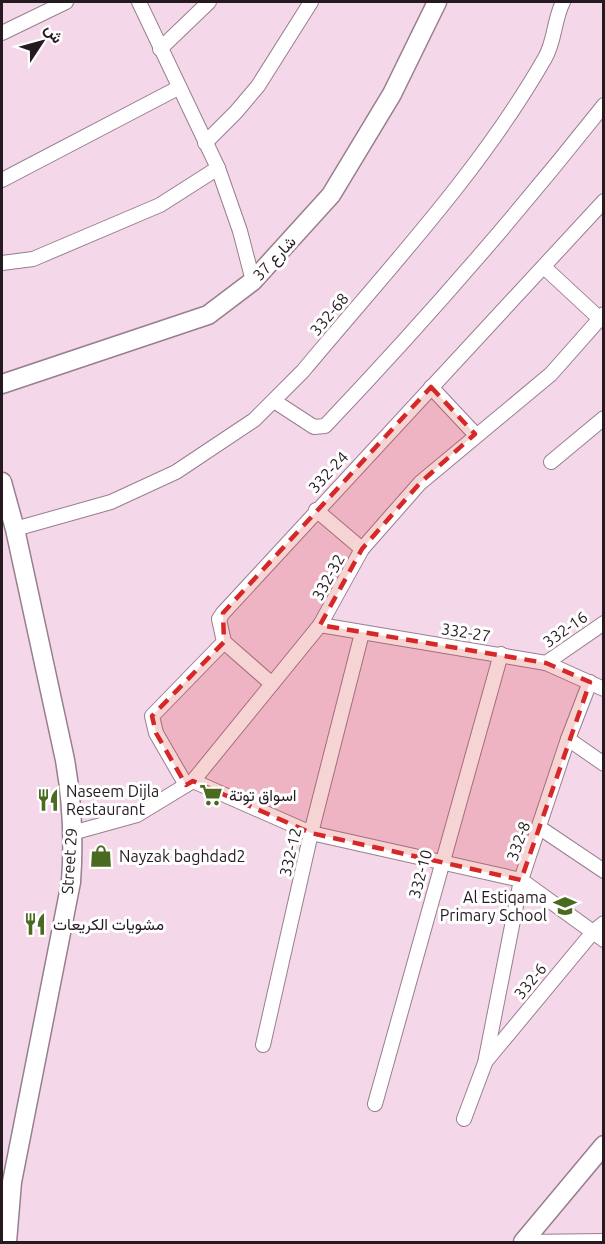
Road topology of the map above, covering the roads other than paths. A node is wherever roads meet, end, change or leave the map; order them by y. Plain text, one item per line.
1 (66, 2) edge
2 (139, 2) edge
3 (209, 2) edge
4 (311, 2) edge
5 (437, 2) edge
6 (563, 2) edge
7 (2, 33) edge
8 (160, 49) junction
9 (178, 88) junction
10 (603, 105) edge
11 (205, 143) junction
12 (218, 168) junction
13 (2, 180) edge
14 (603, 201) edge
15 (2, 263) edge
16 (544, 267) junction
17 (253, 281) junction
18 (602, 316) edge
19 (2, 384) edge
20 (431, 387) junction
21 (274, 401) junction
22 (603, 418) edge
23 (475, 434) junction
24 (551, 462) dead end
25 (2, 482) edge
26 (316, 510) junction
27 (15, 529) junction
28 (362, 549) junction
29 (603, 623) edge
30 (320, 625) junction
31 (362, 633) junction
32 (224, 642) junction
33 (501, 654) junction
34 (546, 663) junction
35 (590, 682) junction
36 (272, 684) junction
37 (603, 689) edge
38 (568, 739) junction
39 (603, 764) edge
40 (190, 783) junction
41 (540, 828) junction
42 (72, 833) junction
43 (311, 833) junction
44 (440, 863) junction
45 (603, 872) edge
46 (521, 880) junction
47 (600, 932) edge
48 (263, 1044) dead end
49 (485, 1063) junction
50 (375, 1104) dead end
51 (464, 1119) dead end
52 (10, 1145) edge
53 (603, 1145) edge
54 (603, 1240) edge
55 (7, 1242) edge
56 (523, 1242) edge

1 - 7 street
2 - 8 street
3 - 8 street
4 - 11 street
5 - 17 street, شارع 37
6 - 21 street, 332-68
8 - 9 street
9 - 11 street
9 - 13 street
10 - 21 street
11 - 12 street
12 - 15 street
12 - 17 street
14 - 16 street, 332-24
16 - 18 street
16 - 20 street, 332-24
17 - 19 street, شارع 37
18 - 23 street, 332-32
20 - 23 street
20 - 26 street, 332-24
21 - 27 street, 332-68
22 - 24 street
23 - 28 street, 332-32
25 - 27 street, Street 29
26 - 28 street
26 - 32 street, 332-24
27 - 42 street, Street 29
28 - 30 street, 332-32
29 - 34 street, 332-16
30 - 31 street, 332-27
30 - 36 street, 332-32
31 - 33 street, 332-27
31 - 43 street, 332-12
32 - 36 street
32 - 40 street
33 - 34 street, 332-27
33 - 44 street, 332-10
34 - 35 street, 332-27
35 - 37 street, 332-27
35 - 38 street, 332-8
36 - 40 street, 332-32
38 - 39 street
38 - 41 street, 332-8
40 - 42 street, 332-32
40 - 43 street
41 - 45 street
41 - 46 street, 332-8
42 - 52 street, Street 29
43 - 44 street
43 - 48 street, 332-12
44 - 46 street
44 - 50 street, 332-10
46 - 47 street
46 - 49 street, 332-8
47 - 49 street, 332-6
49 - 51 street, 332-8
52 - 55 street, Street 29
53 - 56 street
54 - 56 street

